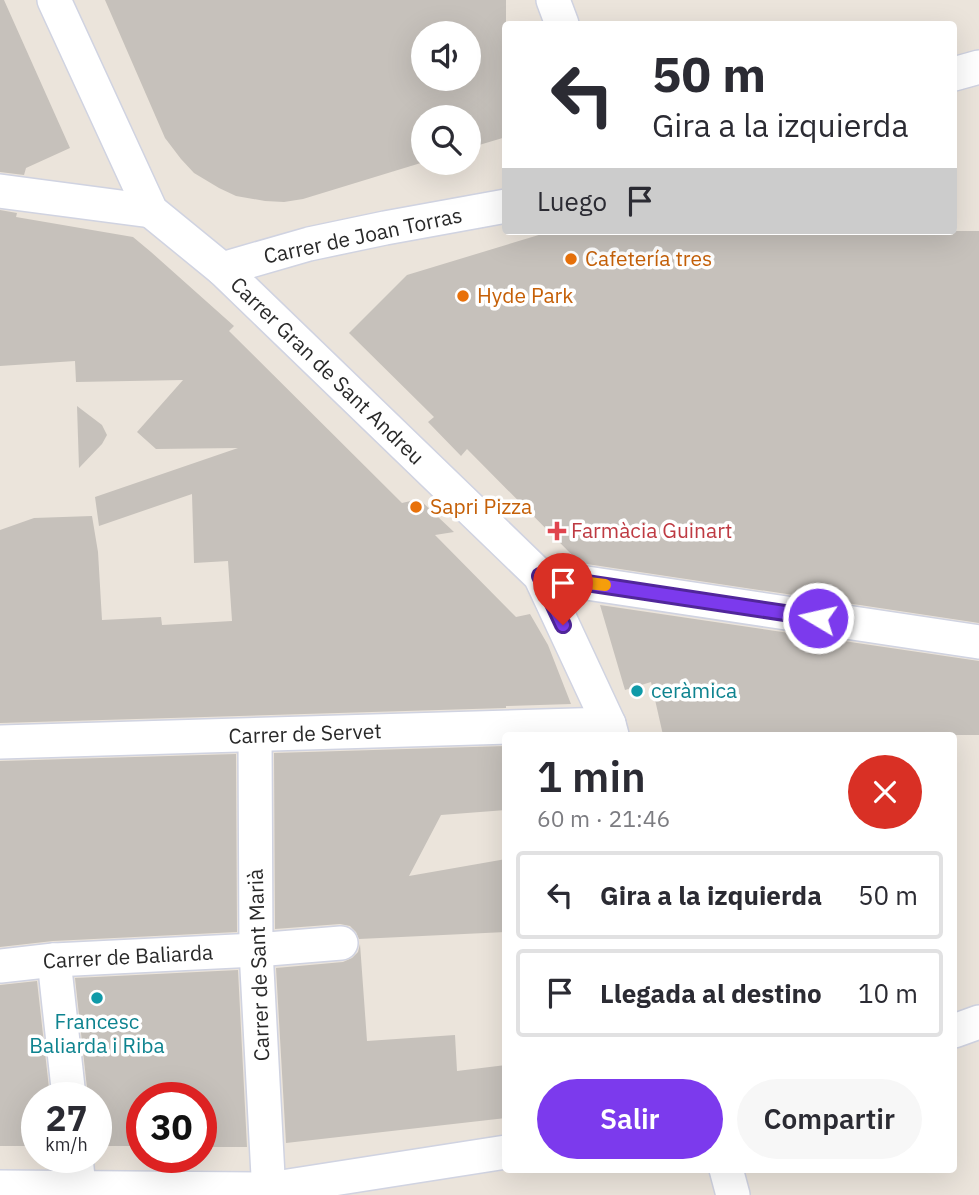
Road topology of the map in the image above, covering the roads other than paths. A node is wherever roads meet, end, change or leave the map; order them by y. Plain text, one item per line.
1 (54, 0) edge
2 (553, 0) edge
3 (561, 21) edge
4 (979, 67) edge
5 (957, 74) edge
6 (0, 191) edge
7 (502, 207) edge
8 (151, 211) junction
9 (222, 269) junction
10 (540, 576) junction
11 (979, 642) edge
12 (610, 730) edge
13 (255, 735) junction
14 (0, 743) edge
15 (341, 943) dead end
16 (256, 950) junction
17 (54, 960) junction
18 (0, 967) edge
19 (979, 1022) edge
20 (957, 1030) edge
21 (67, 1082) edge
22 (502, 1153) edge
23 (72, 1173) edge
24 (87, 1173) edge
25 (727, 1173) edge
26 (0, 1186) edge
27 (269, 1192) edge
28 (733, 1195) edge

1 - 8 street, Carrer Gran de Sant Andreu
2 - 3 street
4 - 5 street
6 - 8 street
7 - 9 street, Carrer de Joan Torras
8 - 9 street, Carrer Gran de Sant Andreu
9 - 10 street, Carrer Gran de Sant Andreu
10 - 11 street
10 - 12 street, Carrer Gran de Sant Andreu
12 - 13 street, Carrer de Servet
13 - 14 street, Carrer de Servet
13 - 16 street, Carrer de Sant Marià
15 - 16 street, Carrer de Baliarda
16 - 17 street, Carrer de Baliarda
16 - 27 street, Carrer de Sant Marià
17 - 18 street, Carrer de Baliarda
17 - 21 street
19 - 20 street
22 - 27 street
23 - 26 street
24 - 27 street
25 - 28 street

